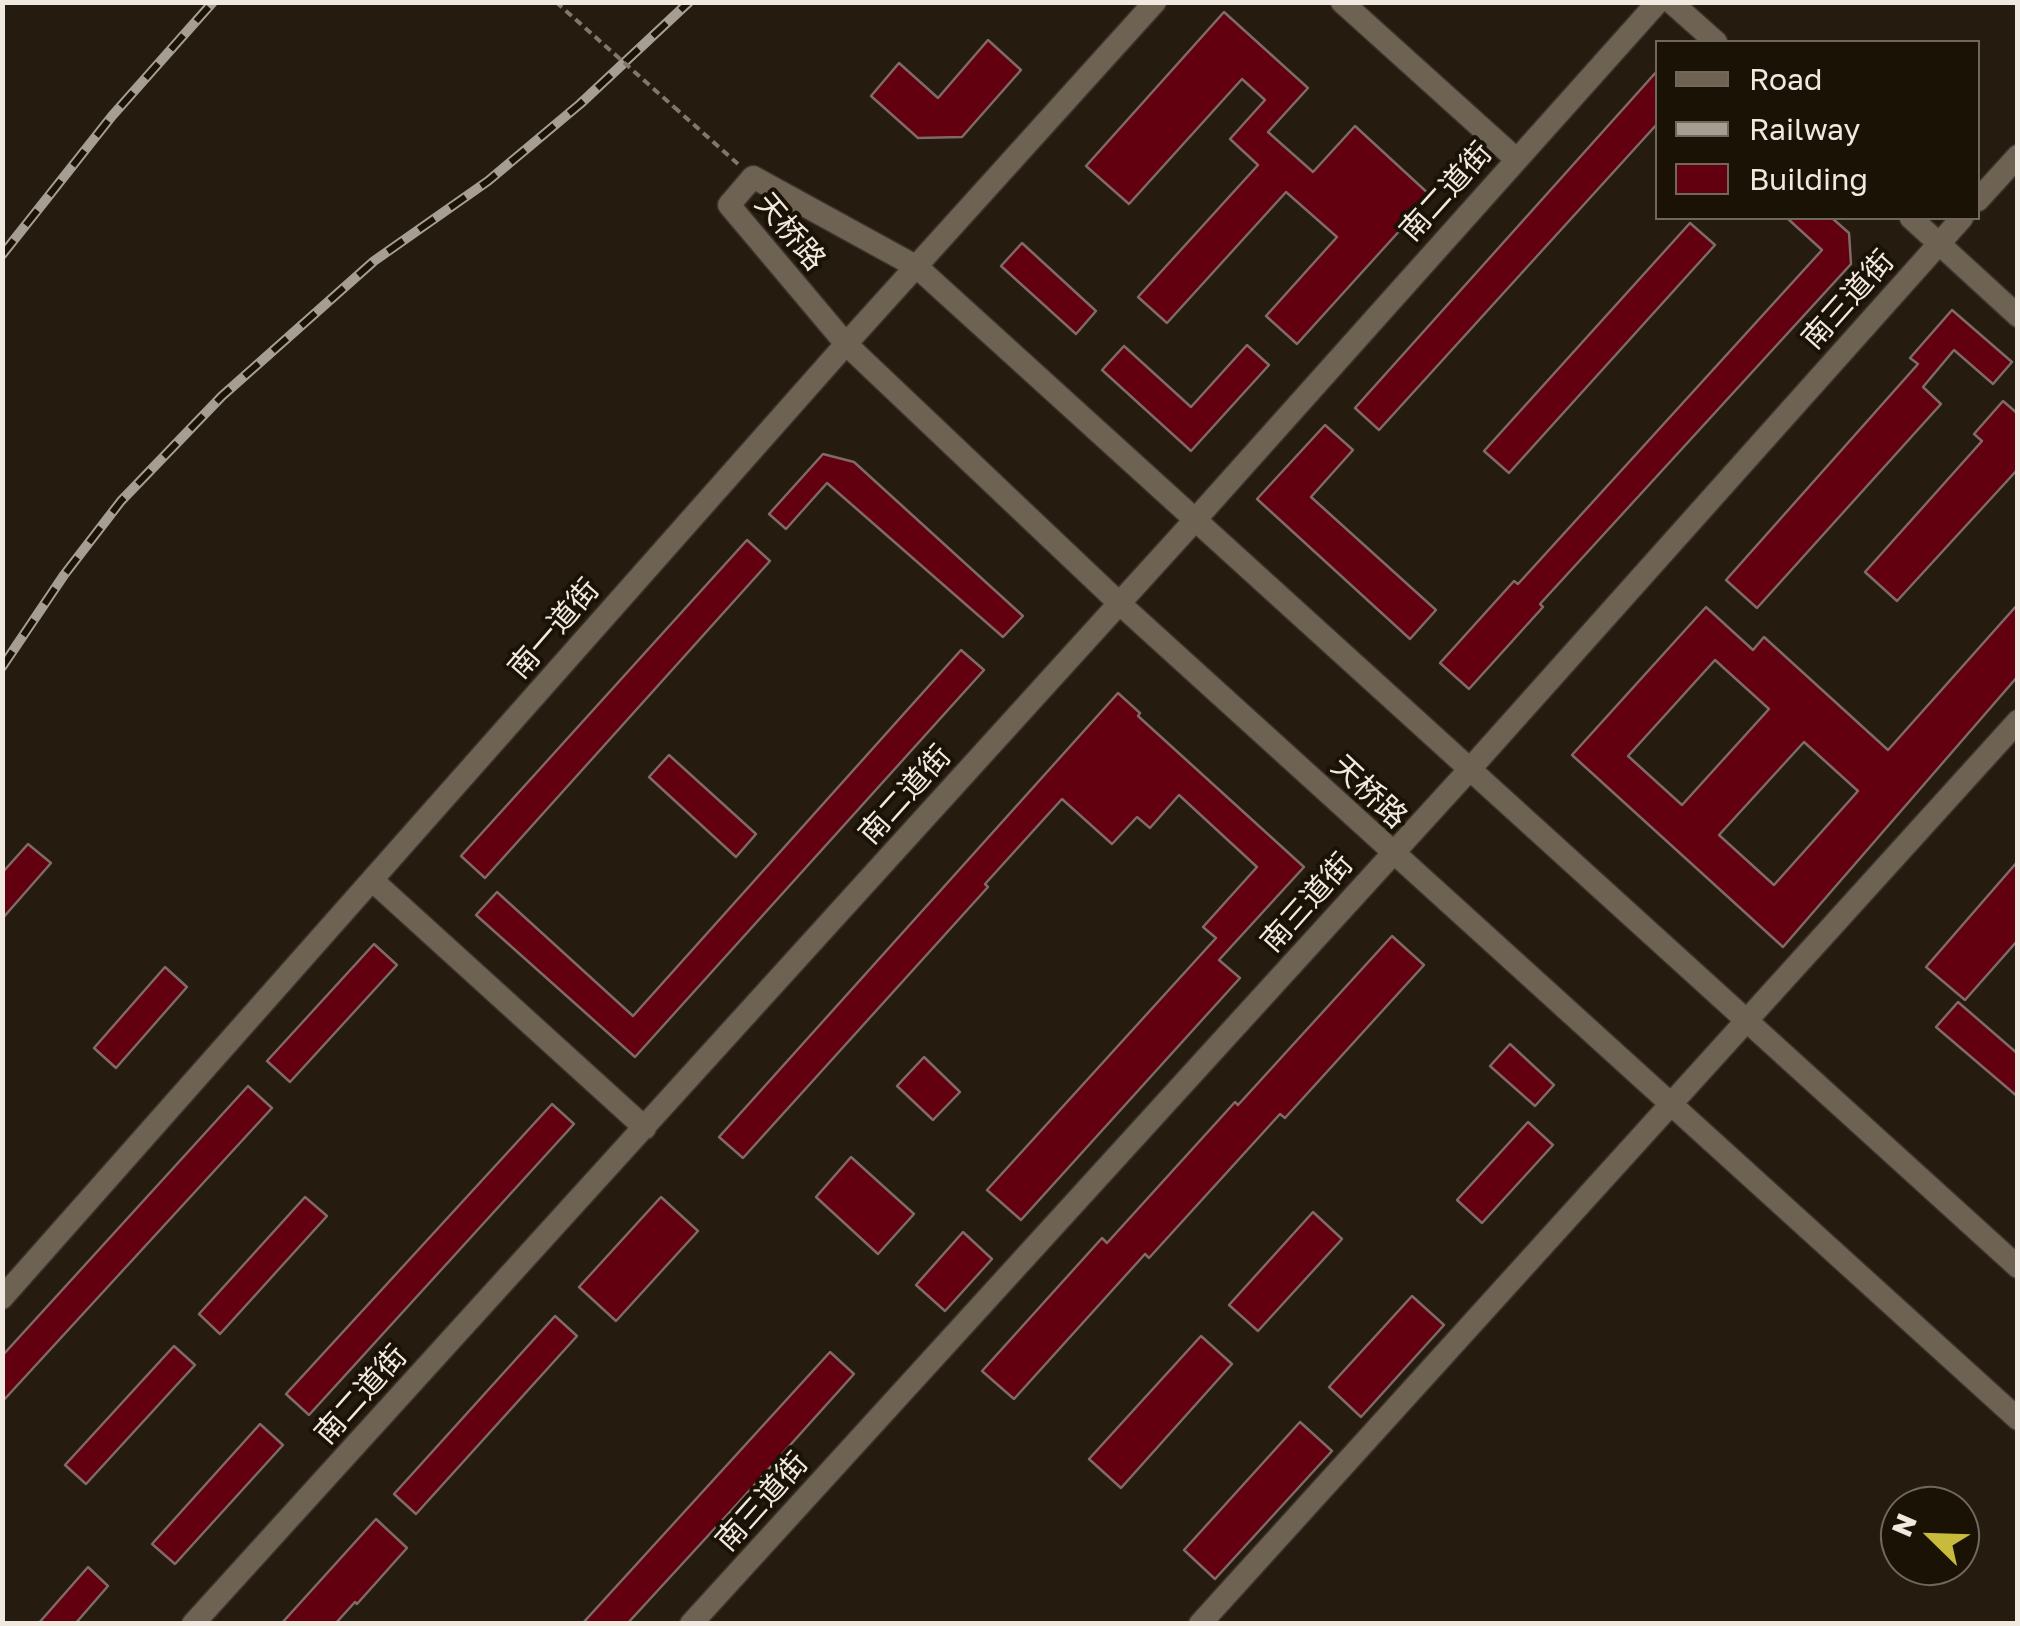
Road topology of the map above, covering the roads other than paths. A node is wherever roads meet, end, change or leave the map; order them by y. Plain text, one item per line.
1 (1155, 2) edge
2 (1342, 2) edge
3 (1658, 2) edge
4 (1671, 2) edge
5 (1714, 40) edge
6 (2018, 156) edge
7 (1516, 159) junction
8 (1980, 198) edge
9 (1914, 220) edge
10 (1960, 220) edge
11 (1939, 242) junction
12 (918, 267) junction
13 (2018, 316) edge
14 (846, 344) junction
15 (1195, 520) junction
16 (1120, 603) junction
17 (2018, 721) edge
18 (1470, 769) junction
19 (1393, 854) junction
20 (372, 880) junction
21 (1747, 1020) junction
22 (1672, 1105) junction
23 (645, 1128) junction
24 (2018, 1267) edge
25 (2, 1298) edge
26 (2018, 1419) edge
27 (192, 1624) edge
28 (691, 1624) edge
29 (1200, 1624) edge

1 - 12 street, 南一道街
2 - 7 street
3 - 7 street, 南二道街
4 - 5 street
6 - 8 street
7 - 15 street, 南二道街
9 - 11 street
10 - 11 street, 南三道街
11 - 13 street
11 - 18 street, 南三道街
12 - 14 street, 南一道街
12 - 14 street, 天桥路
12 - 15 street, 天桥路
14 - 16 street, 天桥路
14 - 20 street, 南一道街
15 - 16 street, 南二道街
15 - 18 street, 天桥路
16 - 19 street, 天桥路
16 - 23 street, 南二道街
17 - 21 street
18 - 19 street, 南三道街
18 - 21 street, 天桥路
19 - 22 street, 天桥路
19 - 28 street, 南三道街
20 - 23 street
20 - 25 street, 南一道街
21 - 22 street
21 - 24 street, 天桥路
22 - 26 street, 天桥路
22 - 29 street
23 - 27 street, 南二道街

